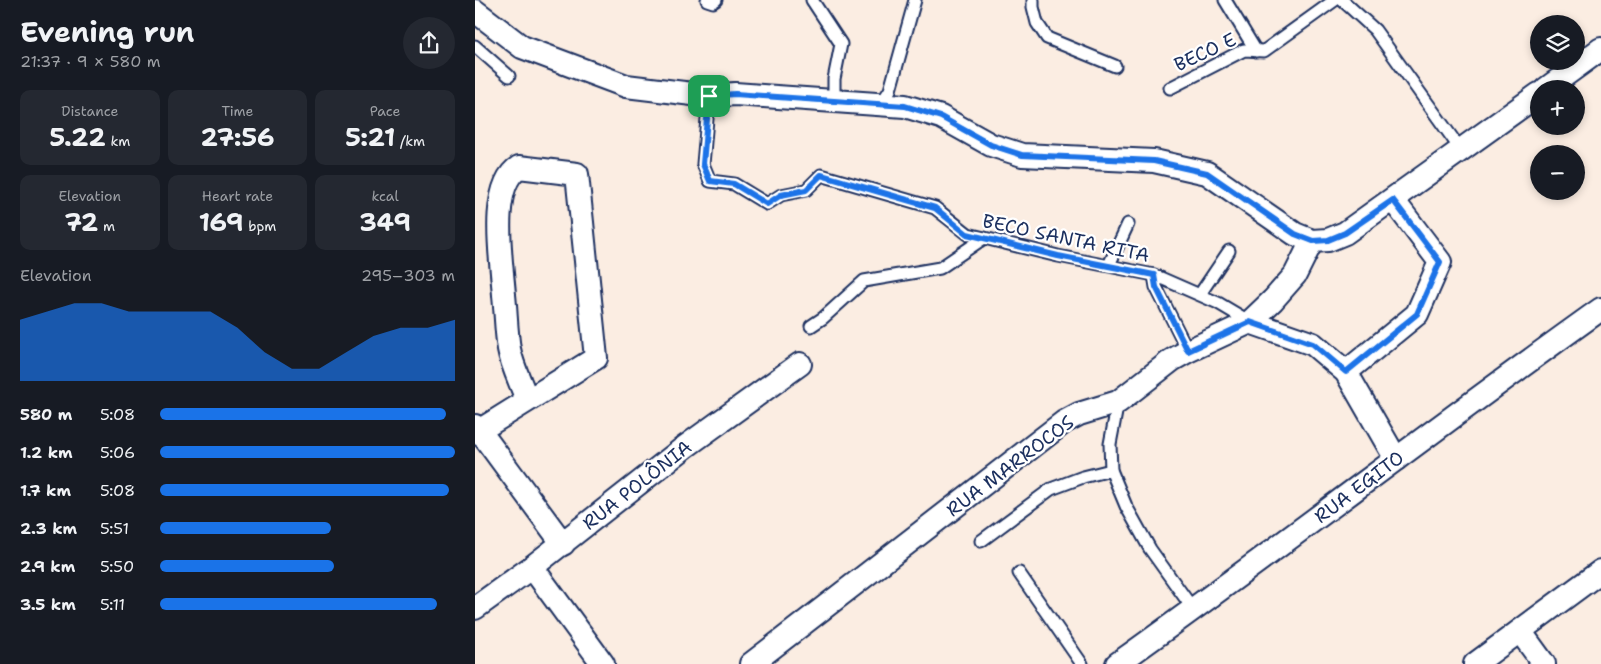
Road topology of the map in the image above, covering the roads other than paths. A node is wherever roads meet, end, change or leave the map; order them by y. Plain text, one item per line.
1 (707, 0) edge
2 (716, 0) edge
3 (812, 0) edge
4 (915, 0) edge
5 (1033, 0) edge
6 (1225, 0) edge
7 (1335, 0) edge
8 (1342, 0) edge
9 (477, 17) edge
10 (475, 46) edge
11 (1601, 49) edge
12 (1256, 51) junction
13 (1115, 66) dead end
14 (509, 76) dead end
15 (1559, 80) edge
16 (1170, 88) dead end
17 (709, 96) junction
18 (1530, 100) edge
19 (834, 101) junction
20 (881, 104) junction
21 (1461, 150) junction
22 (1393, 200) junction
23 (1128, 224) dead end
24 (984, 238) junction
25 (1313, 241) junction
26 (1229, 252) dead end
27 (1109, 265) junction
28 (1154, 275) junction
29 (1200, 294) junction
30 (1601, 309) edge
31 (1250, 322) junction
32 (811, 326) dead end
33 (1188, 351) junction
34 (800, 364) dead end
35 (1346, 372) junction
36 (527, 400) junction
37 (1118, 402) junction
38 (476, 429) edge
39 (1396, 459) junction
40 (1111, 470) junction
41 (981, 541) dead end
42 (563, 544) junction
43 (532, 567) junction
44 (1601, 572) edge
45 (1019, 573) dead end
46 (475, 608) edge
47 (1193, 609) junction
48 (1520, 631) junction
49 (603, 664) edge
50 (751, 664) edge
51 (1083, 664) edge
52 (1117, 664) edge
53 (1475, 664) edge
54 (1543, 664) edge

1 - 2 lane
3 - 19 lane
4 - 20 lane
5 - 13 lane
6 - 12 lane
7 - 12 lane, BECO E
8 - 21 lane
9 - 17 street
10 - 14 lane
11 - 15 street
12 - 16 lane, BECO E
17 - 19 street
17 - 24 lane, BECO SANTA RITA
18 - 21 street
19 - 20 street
20 - 25 street
21 - 22 street
22 - 25 street
22 - 35 street
23 - 27 lane
24 - 27 lane, BECO SANTA RITA
24 - 32 lane
25 - 31 street, RUA MARROCOS
26 - 29 lane
27 - 28 lane, BECO SANTA RITA
28 - 29 lane, BECO SANTA RITA
28 - 33 lane
29 - 31 lane, BECO SANTA RITA
30 - 39 street, RUA EGITO
31 - 33 street, RUA MARROCOS
31 - 35 street
33 - 37 street, RUA MARROCOS
34 - 42 street, RUA POLÔNIA
35 - 39 street
36 - 36 street
36 - 38 street
37 - 40 lane
37 - 50 street, RUA MARROCOS
38 - 42 street
39 - 47 street, RUA EGITO
40 - 41 lane
40 - 47 lane
42 - 43 street, RUA POLÔNIA
43 - 46 street, RUA POLÔNIA
43 - 49 street
44 - 48 street
45 - 51 lane
47 - 52 street, RUA EGITO
48 - 53 street
48 - 54 street

